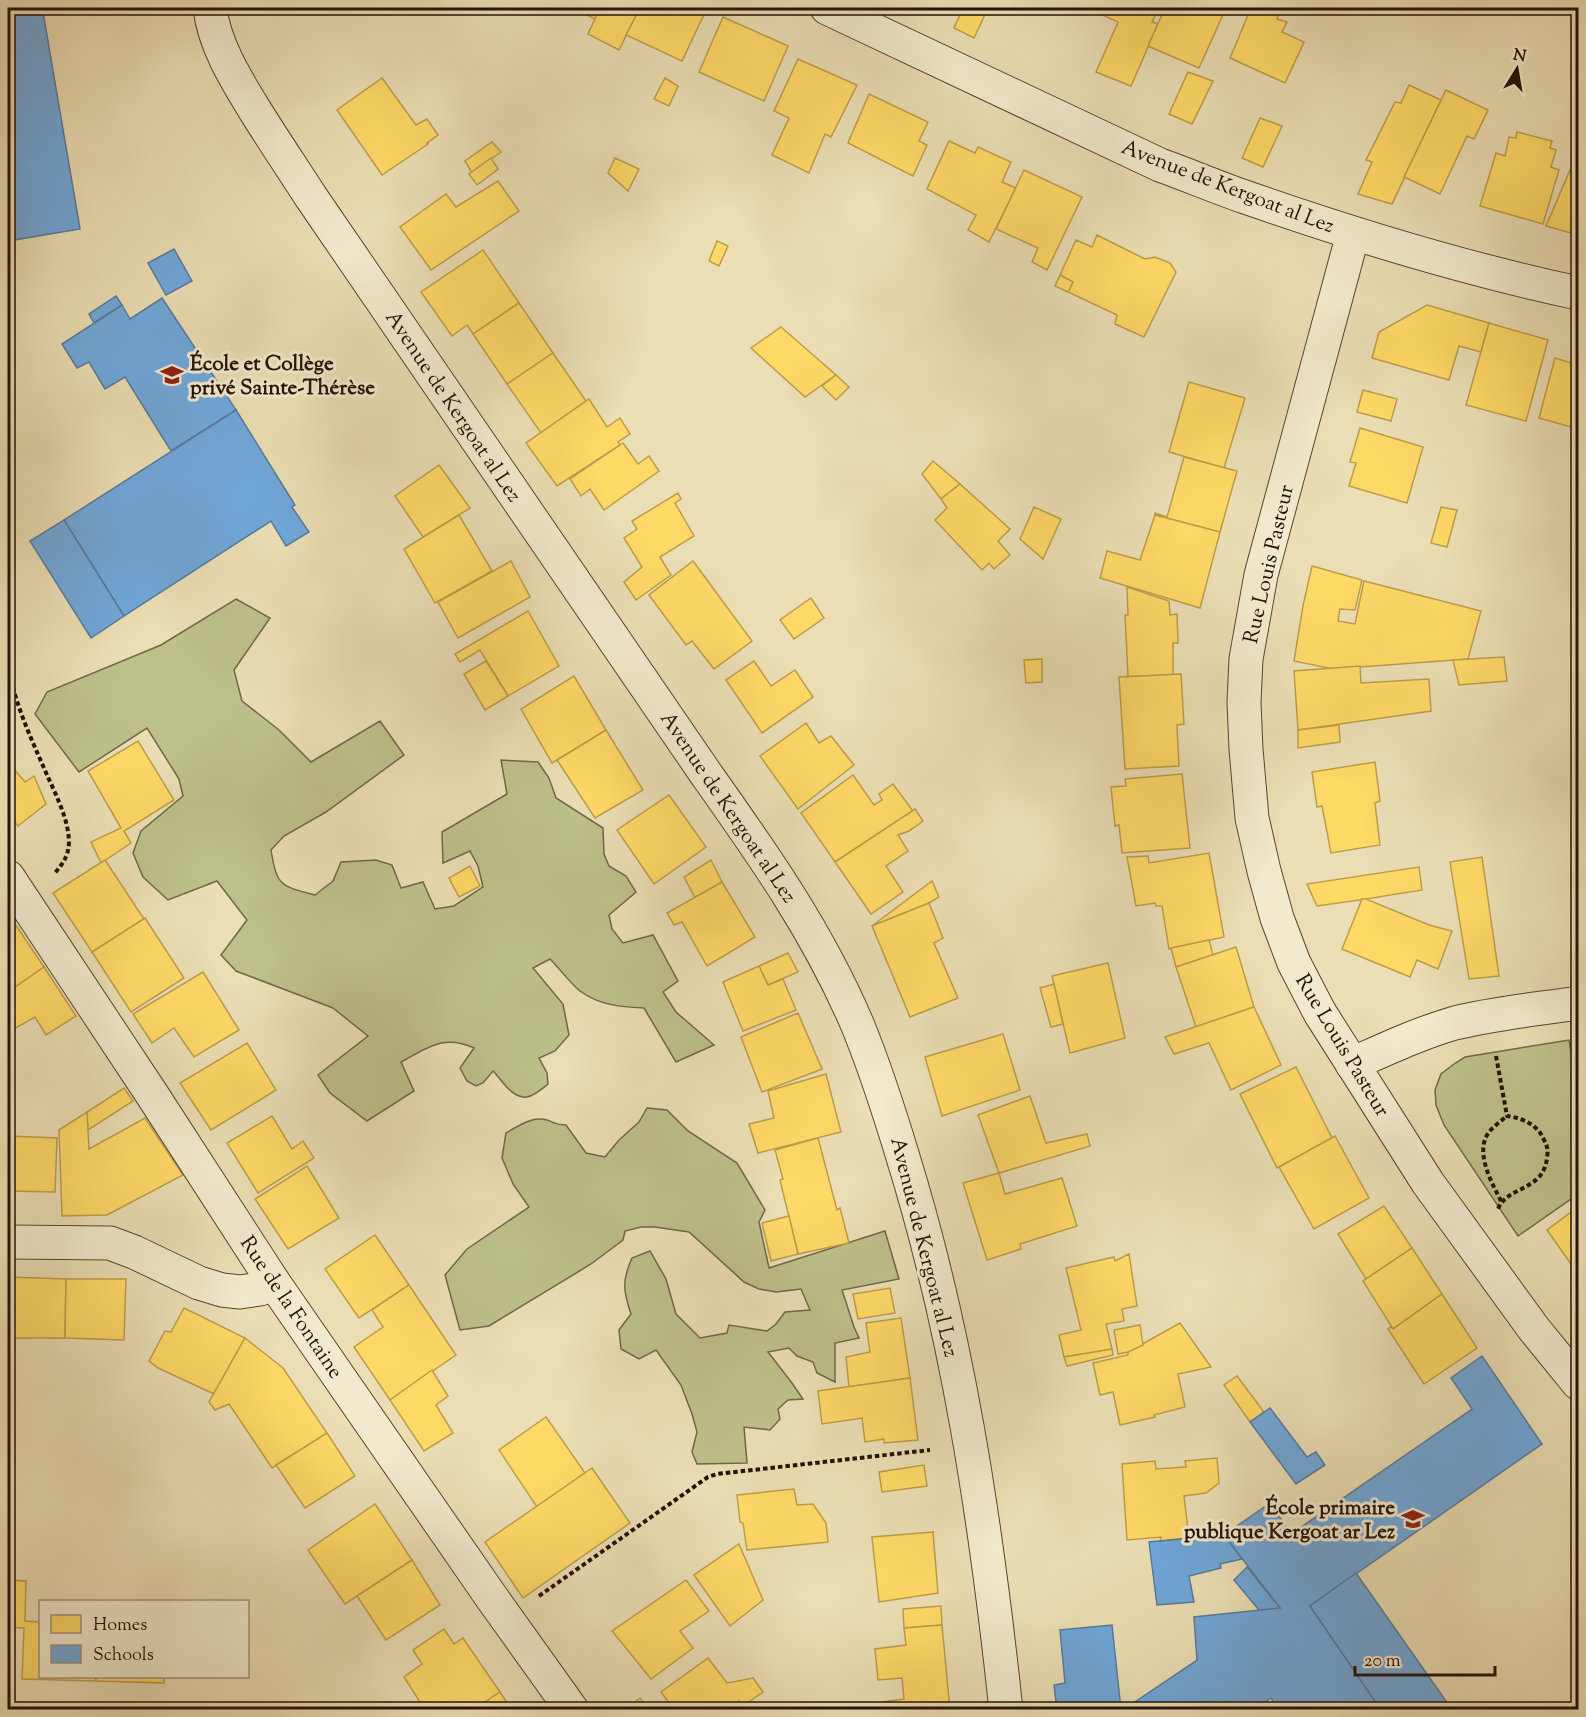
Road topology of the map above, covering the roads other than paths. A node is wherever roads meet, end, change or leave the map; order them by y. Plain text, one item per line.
1 (210, 8) edge
2 (827, 8) edge
3 (1353, 234) junction
4 (1578, 293) edge
5 (15, 888) edge
6 (1578, 1004) edge
7 (1352, 1064) junction
8 (8, 1242) edge
9 (274, 1283) junction
10 (1578, 1383) edge
11 (572, 1710) edge
12 (1006, 1710) edge

1 - 12 street, Avenue de Kergoat al Lez
2 - 3 street, Avenue de Kergoat al Lez
3 - 4 street, Avenue de Kergoat al Lez
3 - 7 street, Rue Louis Pasteur
5 - 9 street, Rue de la Fontaine
6 - 7 street
7 - 10 street, Rue Louis Pasteur
8 - 9 street
9 - 11 street, Rue de la Fontaine

